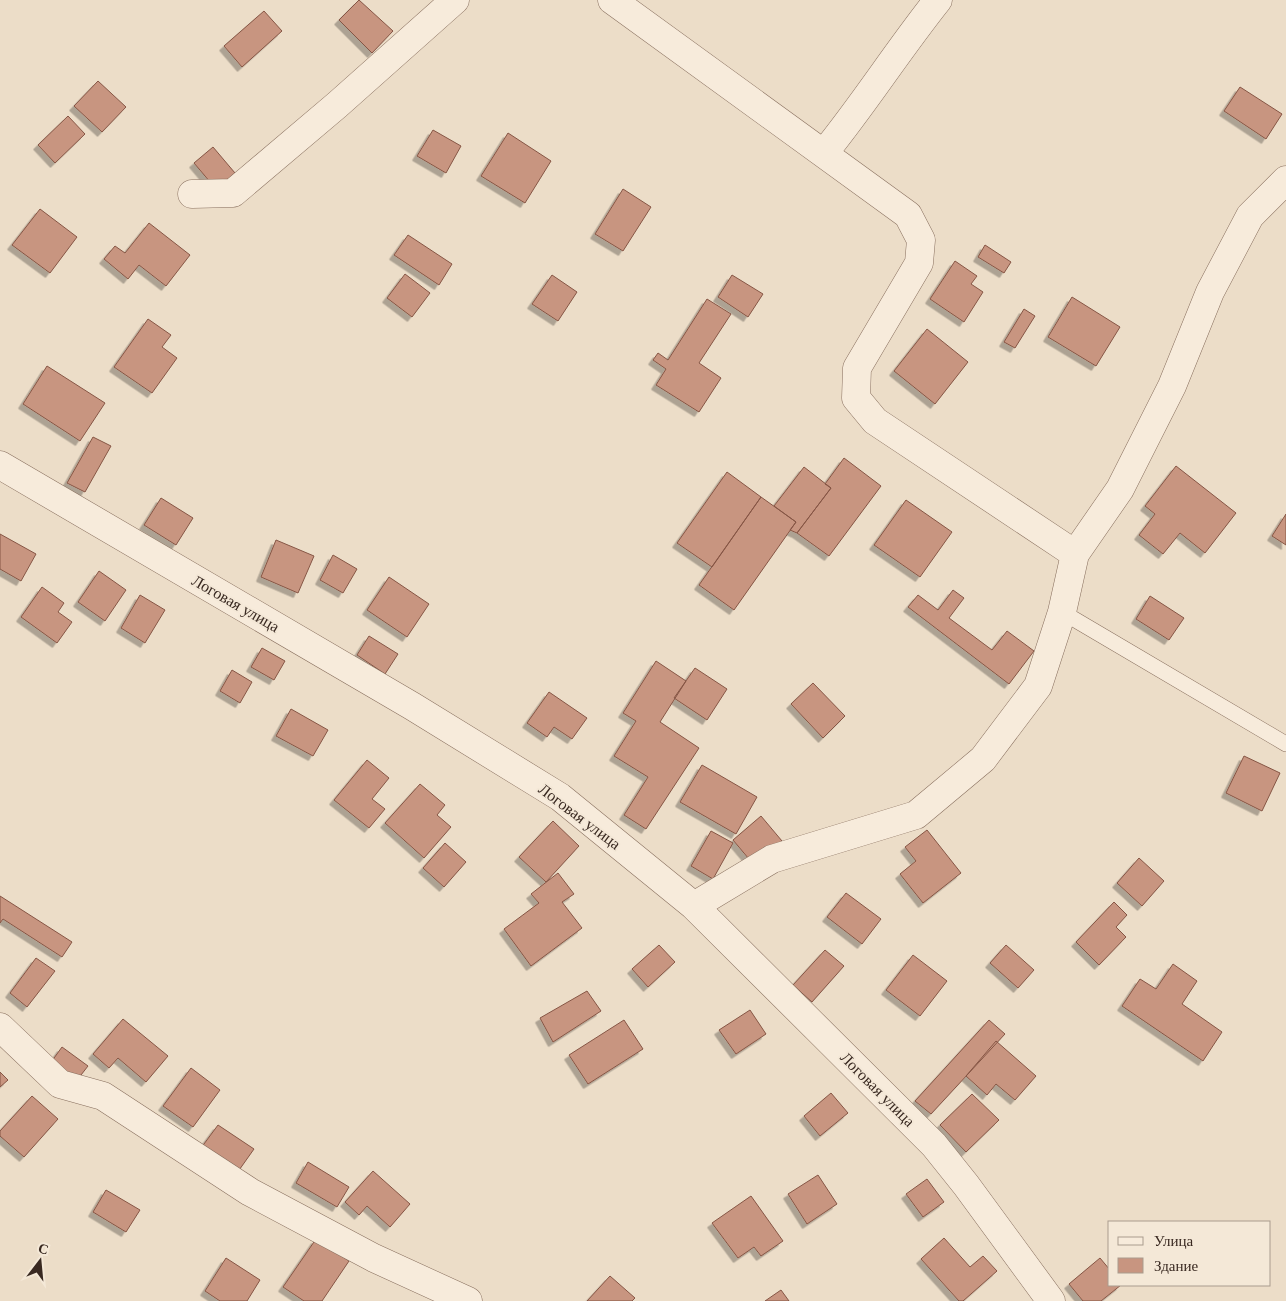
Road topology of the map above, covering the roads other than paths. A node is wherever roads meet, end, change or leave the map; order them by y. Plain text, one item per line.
1 (455, 0) edge
2 (612, 0) edge
3 (938, 0) edge
4 (824, 153) junction
5 (1286, 180) edge
6 (192, 194) dead end
7 (0, 465) edge
8 (1075, 554) junction
9 (1062, 612) junction
10 (1286, 744) edge
11 (694, 906) junction
12 (0, 1027) edge
13 (468, 1301) edge
14 (1051, 1301) edge

1 - 6 street
2 - 4 street
3 - 4 street
4 - 8 street
5 - 8 street
7 - 11 street, Логовая улица
8 - 9 street
9 - 10 lane
9 - 11 street
11 - 14 street, Логовая улица
12 - 13 street

